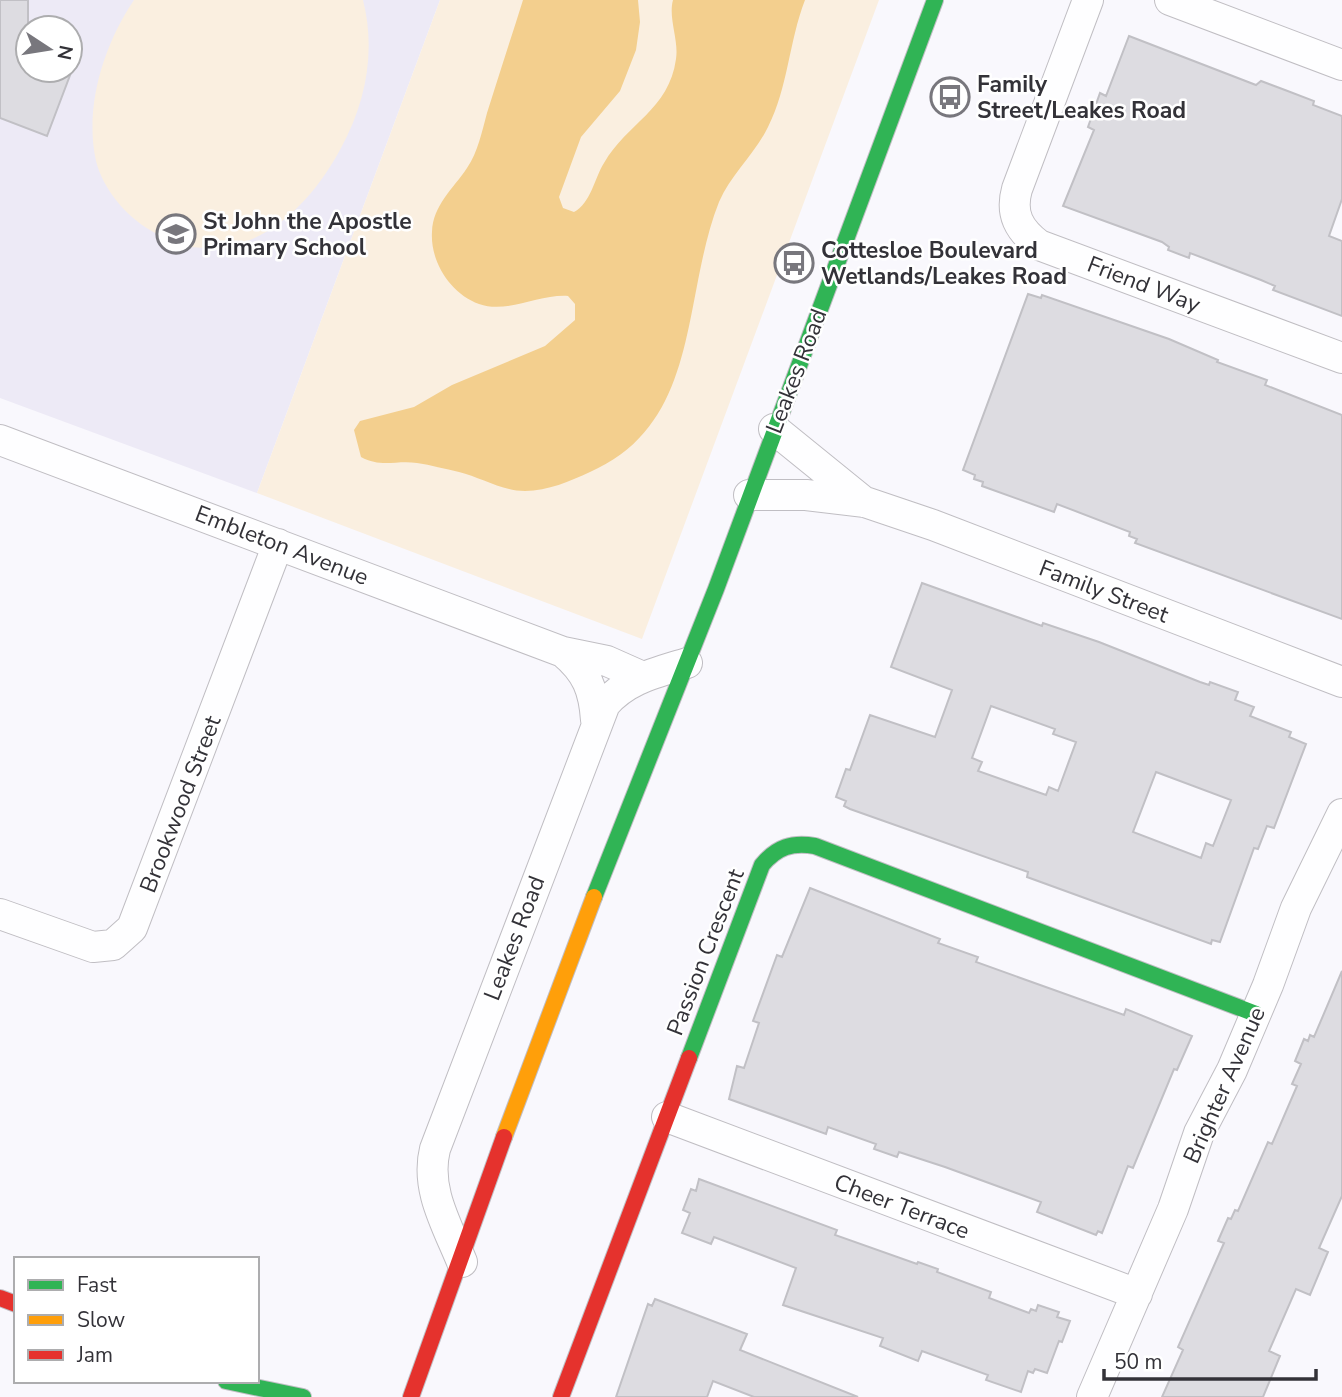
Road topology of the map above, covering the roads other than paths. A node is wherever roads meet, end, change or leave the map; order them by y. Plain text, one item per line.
1 (935, 0) edge
2 (1088, 0) edge
3 (1170, 0) edge
4 (1342, 65) edge
5 (1342, 358) edge
6 (774, 429) junction
7 (0, 440) edge
8 (749, 495) junction
9 (865, 502) junction
10 (278, 544) junction
11 (563, 652) junction
12 (687, 663) junction
13 (643, 677) junction
14 (1342, 682) edge
15 (597, 720) junction
16 (1342, 814) edge
17 (0, 914) edge
18 (1256, 1014) junction
19 (667, 1117) junction
20 (461, 1262) junction
21 (1137, 1294) junction
22 (228, 1383) edge
23 (234, 1383) edge
24 (253, 1397) edge
25 (303, 1397) edge
26 (411, 1397) edge
27 (561, 1397) edge
28 (1092, 1397) edge

1 - 6 main road, Leakes Road
2 - 5 street, Friend Way
3 - 4 street
6 - 8 main road, Leakes Road
6 - 9 street, Family Street
7 - 10 street, Embleton Avenue
8 - 9 street, Family Street
8 - 12 main road, Leakes Road
9 - 14 street, Family Street
10 - 11 street, Embleton Avenue
10 - 17 street, Brookwood Street
11 - 13 street, Embleton Avenue
11 - 15 street, Embleton Avenue
12 - 13 street, Leakes Road
12 - 20 main road, Leakes Road
13 - 15 street, Leakes Road
15 - 20 street, Leakes Road
16 - 18 street, Brighter Avenue
18 - 19 main road, Passion Crescent
18 - 21 street, Brighter Avenue
19 - 21 street, Cheer Terrace
19 - 27 main road, Passion Crescent
20 - 26 main road, Leakes Road
21 - 28 street, Brighter Avenue
22 - 24 main road
23 - 25 main road

